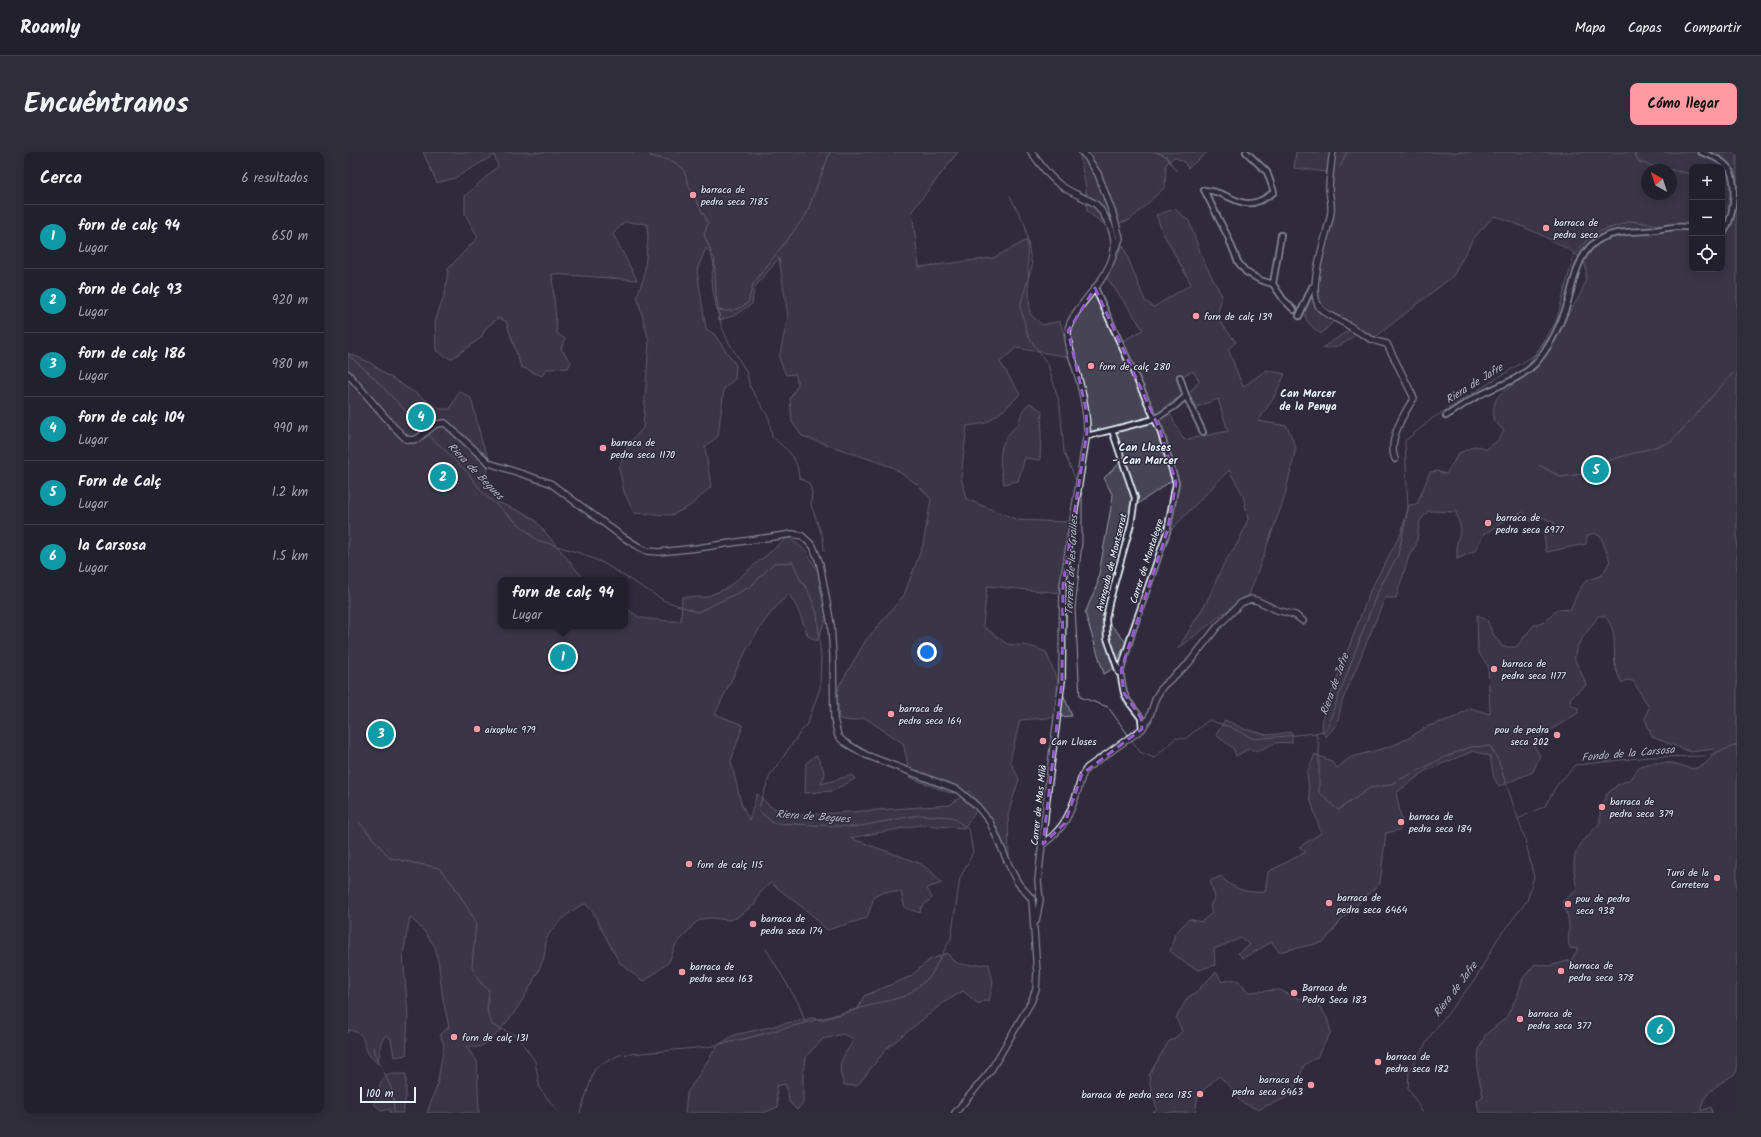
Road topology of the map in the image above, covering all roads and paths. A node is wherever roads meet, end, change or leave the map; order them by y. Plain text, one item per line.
1 (1031, 152) edge
2 (1082, 152) edge
3 (1246, 152) edge
4 (1333, 152) edge
5 (1701, 152) edge
6 (1689, 228) edge
7 (1725, 230) edge
8 (1281, 235) dead end
9 (1116, 249) junction
10 (1273, 284) junction
11 (1315, 286) junction
12 (1095, 288) junction
13 (1294, 310) dead end
14 (1299, 316) dead end
15 (348, 374) edge
16 (1180, 377) dead end
17 (1186, 396) junction
18 (1446, 416) dead end
19 (1155, 419) junction
20 (1112, 430) junction
21 (1203, 432) dead end
22 (1087, 436) junction
23 (1395, 460) dead end
24 (1303, 621) dead end
25 (1121, 677) junction
26 (1142, 729) junction
27 (1044, 844) junction
28 (1034, 931) junction
29 (955, 1113) edge

1 - 9 street
2 - 9 street, Carrer de Mas Milà
3 - 10 street
4 - 11 street
5 - 7 street
6 - 18 street
8 - 10 street
9 - 12 street, Carrer de Mas Milà
10 - 13 street
11 - 14 street
11 - 23 street
12 - 19 street, Carrer de Montalegre
12 - 22 street, Carrer de Mas Milà
15 - 28 street
16 - 17 street
17 - 19 street
17 - 21 street
19 - 20 street
19 - 25 street, Carrer de Montalegre
20 - 22 street
20 - 25 street, Avinguda de Montserrat
22 - 27 street, Carrer de Mas Milà
24 - 26 street
25 - 26 street, Carrer de Montalegre
26 - 27 street
27 - 28 street, Carrer de Mas Milà
28 - 29 street

